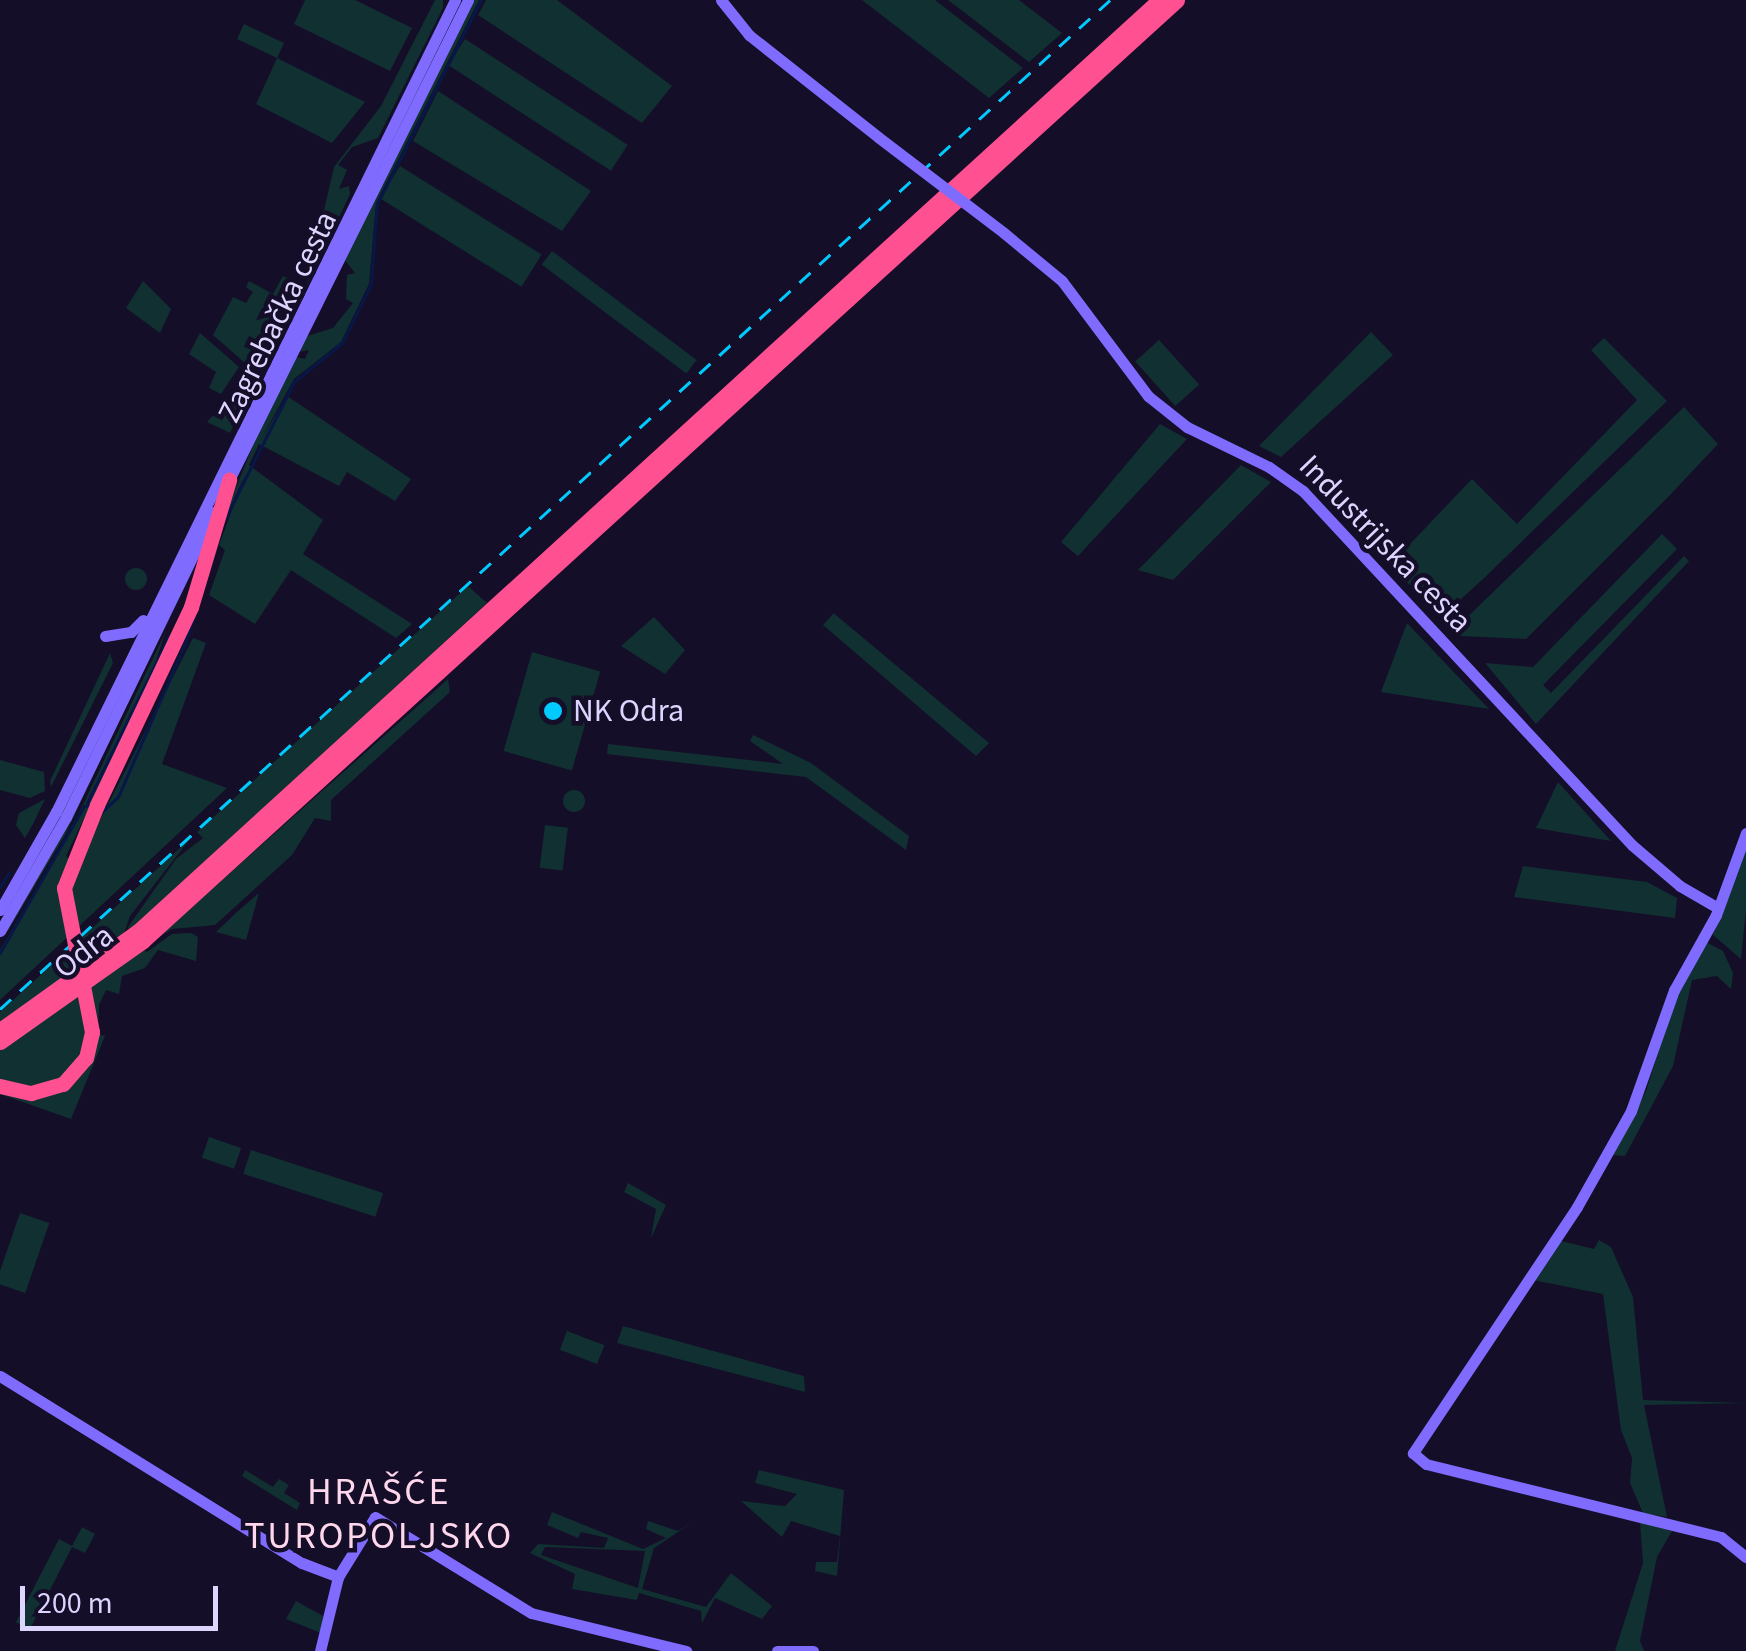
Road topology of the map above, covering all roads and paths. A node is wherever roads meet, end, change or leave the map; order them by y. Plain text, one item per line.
1 (456, 0) edge
2 (468, 0) edge
3 (721, 0) edge
4 (1159, 0) edge
5 (1177, 0) edge
6 (229, 480) junction
7 (158, 601) junction
8 (106, 636) dead end
9 (136, 659) junction
10 (1746, 833) edge
11 (190, 892) junction
12 (1718, 908) junction
13 (0, 910) edge
14 (0, 931) edge
15 (0, 1030) edge
16 (0, 1042) edge
17 (0, 1086) edge
18 (0, 1376) edge
19 (1746, 1557) edge
20 (338, 1577) junction
21 (320, 1651) edge
22 (686, 1651) edge
23 (777, 1651) edge
24 (813, 1651) edge

1 - 7 main road, Zagrebačka cesta
2 - 6 main road, Zagrebačka cesta
3 - 12 main road, Industrijska cesta, bridge
4 - 11 highway
5 - 11 highway
6 - 9 main road, Zagrebačka cesta
6 - 17 highway, bridge
7 - 8 main road
7 - 9 main road, Zagrebačka cesta
9 - 13 main road
9 - 14 main road
10 - 12 main road
11 - 15 highway, Odra
11 - 16 highway, Odra
12 - 19 main road
18 - 20 main road
20 - 21 main road
20 - 22 main road
23 - 24 main road

